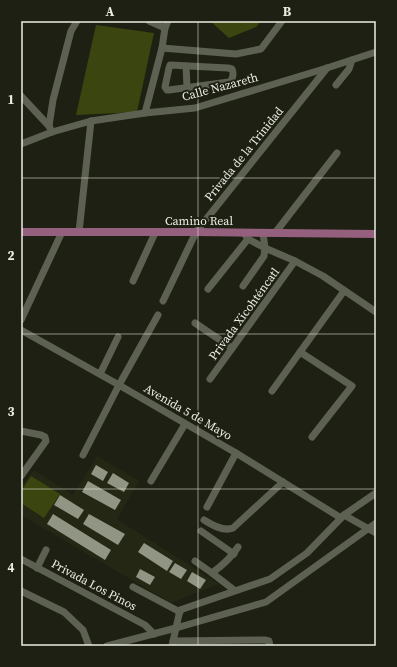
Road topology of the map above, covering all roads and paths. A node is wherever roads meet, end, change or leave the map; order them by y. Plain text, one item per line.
1 (78, 21) edge
2 (149, 21) edge
3 (282, 21) edge
4 (167, 25) edge
5 (162, 48) junction
6 (376, 52) edge
7 (352, 60) junction
8 (186, 66) junction
9 (327, 68) junction
10 (154, 78) junction
11 (167, 78) junction
12 (336, 85) dead end
13 (187, 88) junction
14 (21, 96) edge
15 (144, 113) junction
16 (91, 121) junction
17 (51, 129) junction
18 (21, 144) edge
19 (337, 153) dead end
20 (62, 232) junction
21 (79, 232) junction
22 (196, 232) junction
23 (155, 233) junction
24 (263, 233) junction
25 (275, 233) junction
26 (22, 234) edge
27 (376, 234) edge
28 (246, 236) junction
29 (265, 248) junction
30 (295, 262) junction
31 (133, 281) dead end
32 (243, 286) dead end
33 (208, 289) dead end
34 (344, 291) junction
35 (163, 301) dead end
36 (376, 312) edge
37 (158, 315) dead end
38 (21, 320) edge
39 (195, 323) dead end
40 (21, 330) edge
41 (118, 337) dead end
42 (232, 348) junction
43 (300, 352) junction
44 (100, 374) junction
45 (210, 379) dead end
46 (119, 385) junction
47 (272, 391) dead end
48 (185, 424) junction
49 (21, 431) edge
50 (312, 437) dead end
51 (236, 453) junction
52 (83, 456) dead end
53 (21, 476) edge
54 (151, 481) dead end
55 (283, 482) junction
56 (376, 494) edge
57 (207, 507) dead end
58 (343, 517) junction
59 (204, 520) dead end
60 (376, 523) edge
61 (367, 528) junction
62 (201, 531) dead end
63 (376, 533) edge
64 (238, 547) dead end
65 (46, 550) dead end
66 (234, 554) junction
67 (21, 559) edge
68 (195, 561) dead end
69 (37, 568) junction
70 (212, 573) junction
71 (133, 587) dead end
72 (234, 590) junction
73 (21, 591) edge
74 (180, 612) junction
75 (176, 628) junction
76 (154, 634) junction
77 (172, 644) edge
78 (269, 644) edge
79 (89, 646) edge
80 (108, 646) edge

1 - 17 street
2 - 4 street
3 - 5 street
4 - 5 street
5 - 10 street
6 - 7 street, Calle Nazareth
7 - 9 street, Calle Nazareth
7 - 12 street
8 - 11 street
8 - 13 street
8 - 13 street
9 - 15 street, Calle Nazareth
9 - 22 street, Privada de la Trinidad
10 - 11 street
10 - 15 street
11 - 13 street
14 - 17 street
15 - 16 street, Calle Nazareth
16 - 17 street, Calle Nazareth
16 - 21 street
17 - 18 street, Calle Nazareth
19 - 25 street
20 - 21 main road, Camino Real
20 - 26 main road, Camino Real
20 - 38 street
21 - 23 main road, Camino Real
22 - 23 main road, Camino Real
22 - 28 main road, Camino Real
22 - 35 street, Privada de la Trinidad
23 - 31 street
24 - 25 main road, Camino Real
24 - 28 main road, Camino Real
24 - 29 street
25 - 27 main road, Camino Real
28 - 29 street
28 - 33 street
29 - 30 street
29 - 32 street
30 - 34 street
30 - 42 street, Privada Xicohténcatl
34 - 36 street
34 - 43 street
37 - 46 street
39 - 42 street
40 - 44 street, Avenida 5 de Mayo
41 - 44 street
42 - 45 street, Privada Xicohténcatl
43 - 47 street
43 - 50 street
44 - 46 street, Avenida 5 de Mayo
46 - 48 street, Avenida 5 de Mayo
46 - 52 street
48 - 51 street, Avenida 5 de Mayo
48 - 54 street
49 - 53 street
51 - 55 street, Avenida 5 de Mayo
51 - 57 street
55 - 58 street, Avenida 5 de Mayo
55 - 59 street
56 - 58 street
58 - 61 street, Avenida 5 de Mayo
58 - 72 street
60 - 61 street
61 - 63 street, Avenida 5 de Mayo
61 - 75 street
62 - 66 street
64 - 66 street
65 - 69 street
66 - 70 street
67 - 69 street, Privada Los Pinos
68 - 70 street
69 - 76 street, Privada Los Pinos
70 - 72 street
71 - 74 street
72 - 74 street
73 - 79 street
74 - 75 street
75 - 76 street
75 - 77 street
76 - 80 street
77 - 78 street

